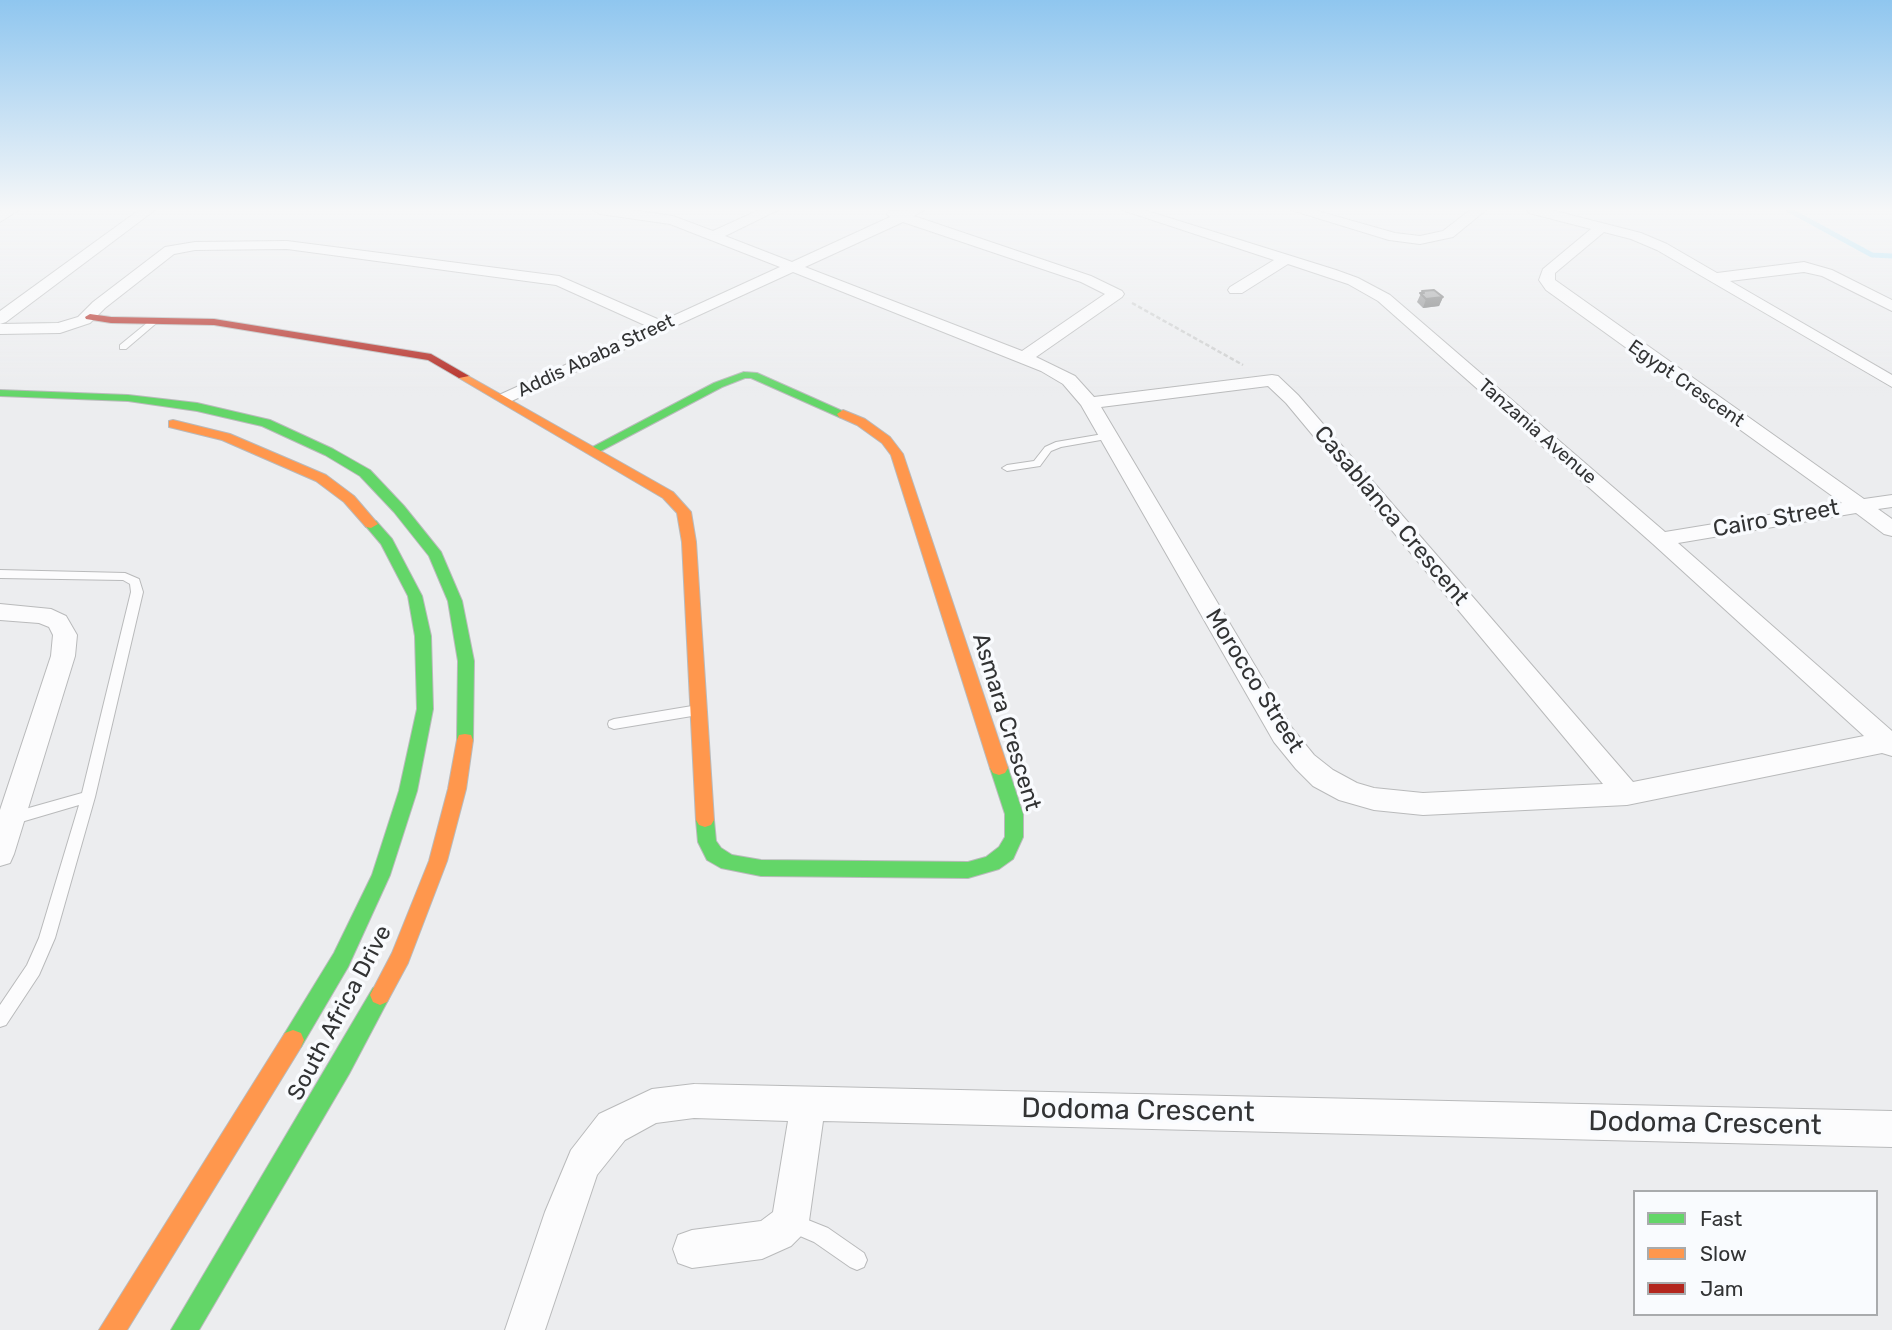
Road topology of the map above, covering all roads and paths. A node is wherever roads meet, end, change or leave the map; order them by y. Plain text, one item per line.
1 (64, 272) edge
2 (141, 272) edge
3 (492, 272) edge
4 (781, 272) edge
5 (805, 272) edge
6 (1065, 272) edge
7 (1265, 272) edge
8 (1326, 272) edge
9 (1548, 272) edge
10 (1704, 272) edge
11 (1757, 272) edge
12 (1822, 272) edge
13 (1715, 278) junction
14 (1236, 290) dead end
15 (1116, 294) junction
16 (1892, 306) edge
17 (90, 317) junction
18 (0, 319) edge
19 (156, 320) junction
20 (661, 326) junction
21 (0, 329) edge
22 (122, 347) dead end
23 (1023, 358) junction
24 (1272, 380) junction
25 (1892, 382) edge
26 (0, 393) edge
27 (505, 399) junction
28 (1089, 403) junction
29 (11, 410) dead end
30 (111, 414) dead end
31 (152, 420) dead end
32 (1109, 436) junction
33 (593, 450) junction
34 (1007, 468) dead end
35 (1892, 501) edge
36 (1857, 505) junction
37 (1892, 529) edge
38 (1661, 539) junction
39 (0, 574) edge
40 (0, 612) edge
41 (699, 710) junction
42 (614, 723) dead end
43 (1890, 744) edge
44 (1627, 794) junction
45 (88, 797) junction
46 (11, 819) junction
47 (0, 854) edge
48 (0, 1019) edge
49 (808, 1104) junction
50 (1892, 1129) edge
51 (790, 1221) junction
52 (692, 1249) dead end
53 (857, 1260) dead end
54 (112, 1330) edge
55 (184, 1330) edge
56 (525, 1330) edge

1 - 18 street
2 - 17 street
3 - 20 street
4 - 20 street, Addis Ababa Street
5 - 23 street, Morocco Street
6 - 15 street
7 - 14 street
8 - 38 street, Tanzania Avenue
9 - 36 street, Egypt Crescent
10 - 13 street
11 - 13 street
12 - 16 street
13 - 25 street
15 - 23 street
15 - 24 path
17 - 19 street
17 - 21 street
19 - 22 lane
19 - 27 street
20 - 27 street, Addis Ababa Street
23 - 28 street, Morocco Street
24 - 28 street
24 - 44 street, Casablanca Crescent
26 - 55 street, South Africa Drive
27 - 33 street
28 - 32 street, Morocco Street
29 - 30 street
31 - 54 street, South Africa Drive
32 - 34 lane
32 - 44 street, Morocco Street
33 - 41 street, Asmara Crescent
33 - 41 street, Asmara Crescent
35 - 36 street, Cairo Street
36 - 37 street, Egypt Crescent
36 - 38 street, Cairo Street
38 - 43 street, Tanzania Avenue
39 - 45 lane
40 - 46 street
41 - 42 lane
43 - 44 street, Morocco Street
45 - 46 lane
45 - 48 lane
46 - 47 street
49 - 50 street, Dodoma Crescent
49 - 51 street
49 - 56 street, Dodoma Crescent
51 - 52 street
51 - 53 lane

